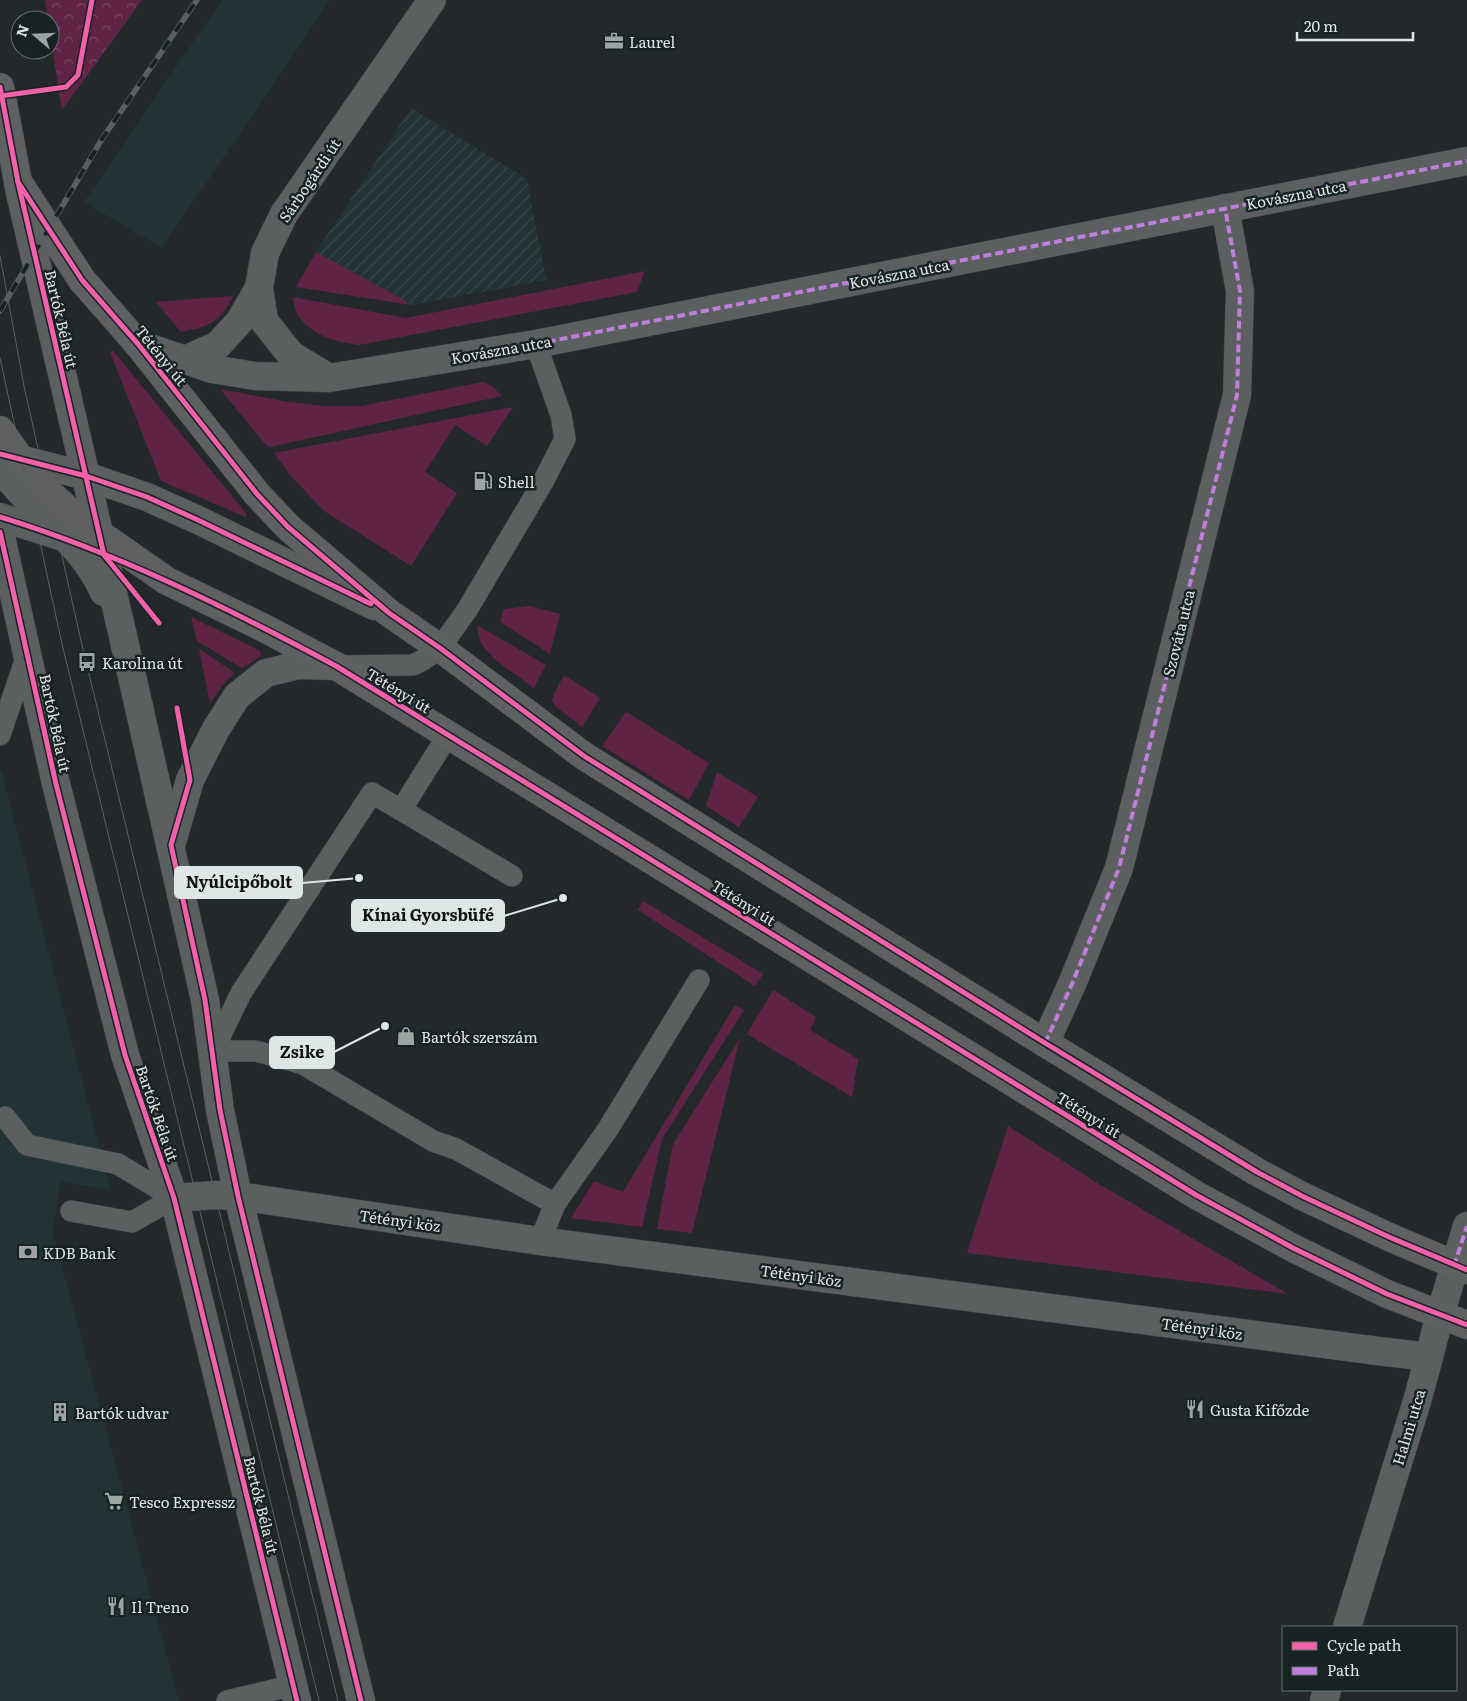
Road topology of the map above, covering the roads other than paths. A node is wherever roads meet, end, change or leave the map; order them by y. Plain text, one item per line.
1 (432, 0) edge
2 (0, 87) edge
3 (1467, 161) edge
4 (18, 182) junction
5 (1226, 208) junction
6 (260, 288) junction
7 (138, 344) junction
8 (536, 344) junction
9 (184, 360) junction
10 (329, 378) junction
11 (0, 430) edge
12 (7, 461) edge
13 (86, 476) junction
14 (0, 517) edge
15 (0, 532) edge
16 (68, 539) junction
17 (102, 544) junction
18 (389, 613) junction
19 (122, 632) junction
20 (440, 648) junction
21 (28, 652) junction
22 (336, 666) junction
23 (0, 735) edge
24 (448, 735) junction
25 (401, 810) junction
26 (171, 845) junction
27 (512, 876) dead end
28 (699, 980) dead end
29 (1045, 1043) junction
30 (213, 1051) junction
31 (5, 1117) dead end
32 (238, 1196) junction
33 (174, 1198) junction
34 (556, 1204) junction
35 (71, 1211) dead end
36 (1467, 1226) edge
37 (540, 1240) junction
38 (1461, 1268) edge
39 (1440, 1314) junction
40 (1467, 1325) edge
41 (1428, 1357) junction
42 (1347, 1626) edge
43 (296, 1693) edge
44 (227, 1701) edge
45 (361, 1701) edge

1 - 6 street, Sárbogárdi út
2 - 4 main road, Bartók Béla út
3 - 5 street, Kovászna utca
4 - 7 main road, Tétényi út
4 - 13 street, Bartók Béla út
5 - 8 street, Kovászna utca
5 - 29 street, Szováta utca
6 - 9 street, Sárbogárdi út
6 - 10 street
7 - 9 street
7 - 18 main road, Tétényi út
8 - 10 street, Kovászna utca
8 - 20 lane
9 - 10 street, Kovászna utca
11 - 12 main road
12 - 13 street
12 - 16 street
12 - 17 main road, Tétényi út
13 - 17 street, Bartók Béla út
13 - 18 street, Tétényi út
14 - 16 street
15 - 21 street, Bartók Béla út
16 - 17 street
16 - 19 street
17 - 19 street, Bartók Béla út
17 - 22 main road, Tétényi út
18 - 20 main road, Tétényi út
19 - 26 street, Bartók Béla út
20 - 22 lane
20 - 29 main road, Tétényi út
21 - 23 lane
21 - 33 street, Bartók Béla út
22 - 24 main road, Tétényi út
22 - 26 street
24 - 25 lane
24 - 39 main road, Tétényi út
25 - 27 lane
25 - 30 lane
26 - 30 street, Bartók Béla út
28 - 34 lane
29 - 38 main road, Tétényi út
30 - 32 street, Bartók Béla út
30 - 34 lane
31 - 33 lane
32 - 33 street, Tétényi köz
32 - 37 street, Tétényi köz
32 - 45 street, Bartók Béla út
33 - 35 lane
33 - 43 street, Bartók Béla út
34 - 37 lane
36 - 38 street, Halmi utca
37 - 41 street, Tétényi köz
38 - 39 street, Halmi utca
39 - 40 main road, Tétényi út
39 - 41 street, Halmi utca
41 - 42 street, Halmi utca
43 - 44 lane

